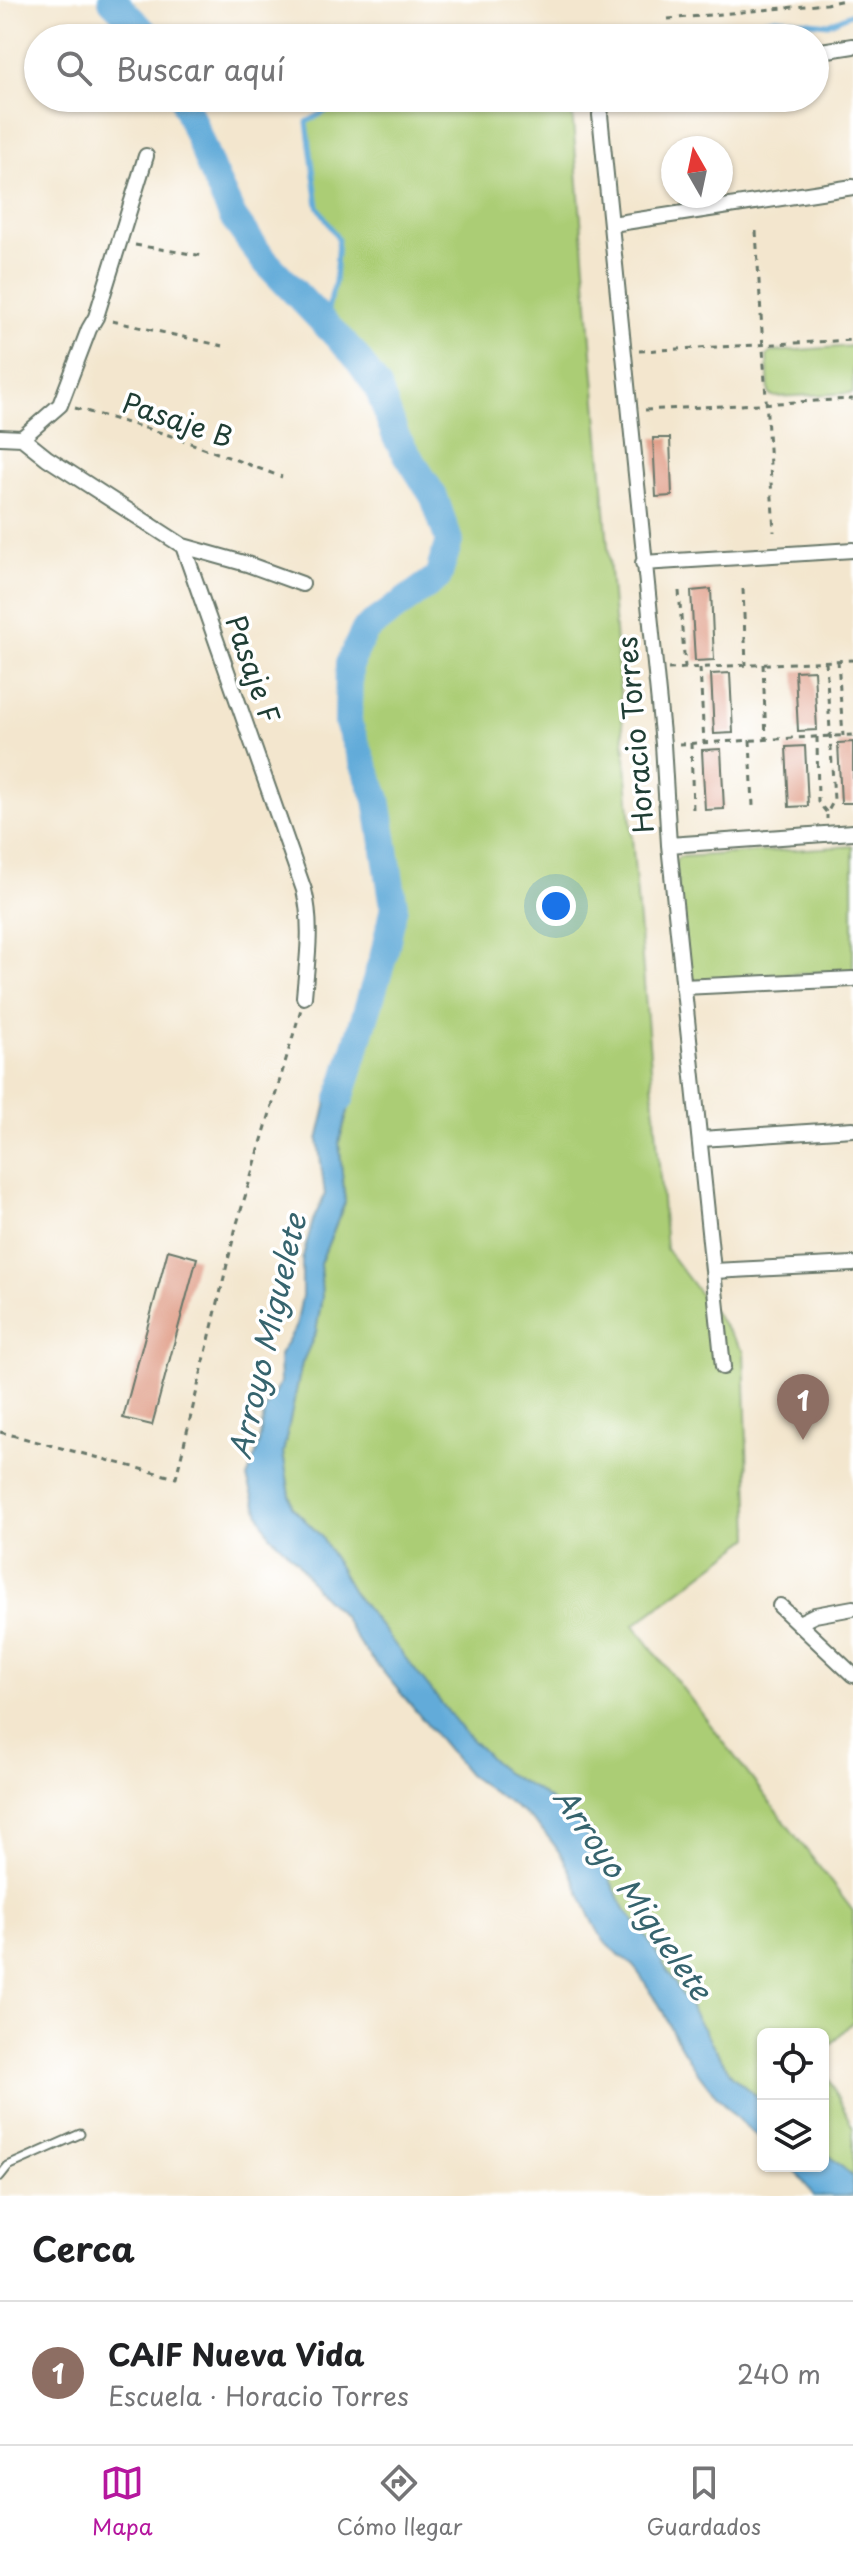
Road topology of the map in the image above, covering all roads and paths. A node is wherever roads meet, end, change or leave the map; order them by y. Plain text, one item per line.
1 (844, 0) edge
2 (668, 19) dead end
3 (853, 46) edge
4 (829, 50) edge
5 (601, 112) edge
6 (146, 156) dead end
7 (853, 187) edge
8 (612, 224) junction
9 (756, 231) dead end
10 (120, 243) junction
11 (204, 256) dead end
12 (96, 317) junction
13 (853, 340) edge
14 (223, 346) dead end
15 (761, 346) junction
16 (623, 352) junction
17 (853, 399) edge
18 (764, 404) junction
19 (60, 405) junction
20 (629, 411) junction
21 (0, 437) edge
22 (22, 438) junction
23 (282, 477) dead end
24 (774, 532) dead end
25 (183, 546) junction
26 (853, 550) edge
27 (643, 563) junction
28 (302, 584) dead end
29 (743, 589) dead end
30 (679, 591) dead end
31 (838, 660) junction
32 (853, 660) edge
33 (826, 661) junction
34 (763, 664) junction
35 (746, 665) junction
36 (685, 668) junction
37 (700, 668) junction
38 (656, 670) junction
39 (853, 735) edge
40 (843, 736) junction
41 (817, 737) junction
42 (830, 737) junction
43 (750, 740) junction
44 (766, 740) junction
45 (691, 743) junction
46 (704, 743) junction
47 (663, 744) junction
48 (753, 806) dead end
49 (693, 810) dead end
50 (827, 813) junction
51 (853, 832) edge
52 (828, 834) junction
53 (669, 845) junction
54 (853, 979) edge
55 (683, 987) junction
56 (304, 997) joint
57 (853, 1129) edge
58 (701, 1139) junction
59 (853, 1264) edge
60 (714, 1271) junction
61 (723, 1367) dead end
62 (0, 1432) edge
63 (780, 1606) dead end
64 (853, 1608) edge
65 (799, 1623) junction
66 (853, 1675) edge
67 (80, 2134) dead end
68 (0, 2176) edge

1 - 2 path
3 - 4 street
5 - 8 street, Horacio Torres
6 - 10 street
7 - 8 street
8 - 16 street, Horacio Torres
9 - 15 path
10 - 11 path
10 - 12 street
12 - 14 path
12 - 19 street
13 - 15 path
15 - 16 path
15 - 18 path
16 - 20 street, Horacio Torres
17 - 18 path
18 - 20 path
18 - 24 path
19 - 22 street
19 - 23 path, Pasaje B
20 - 27 street, Horacio Torres
21 - 22 street
22 - 25 street
25 - 28 street
25 - 56 street, Pasaje F
26 - 27 street
27 - 38 street, Horacio Torres
29 - 35 path
30 - 36 path
31 - 32 path
31 - 33 path
31 - 40 path
33 - 34 path
33 - 42 path
34 - 35 path
34 - 44 path
35 - 37 path
36 - 37 path
36 - 38 path
37 - 46 path
38 - 47 street, Horacio Torres
39 - 40 path
40 - 42 path
41 - 42 path
41 - 44 path
41 - 50 path
42 - 50 path
43 - 44 path
43 - 46 path
43 - 48 path
45 - 46 path
45 - 47 path
45 - 49 path
47 - 53 street, Horacio Torres
50 - 52 path
51 - 52 street
52 - 53 street
53 - 55 street, Horacio Torres
54 - 55 street
55 - 58 street, Horacio Torres
56 - 62 path
57 - 58 street
58 - 60 street, Horacio Torres
59 - 60 street
60 - 61 street, Horacio Torres
63 - 65 street
64 - 65 street
65 - 66 street
67 - 68 lane

